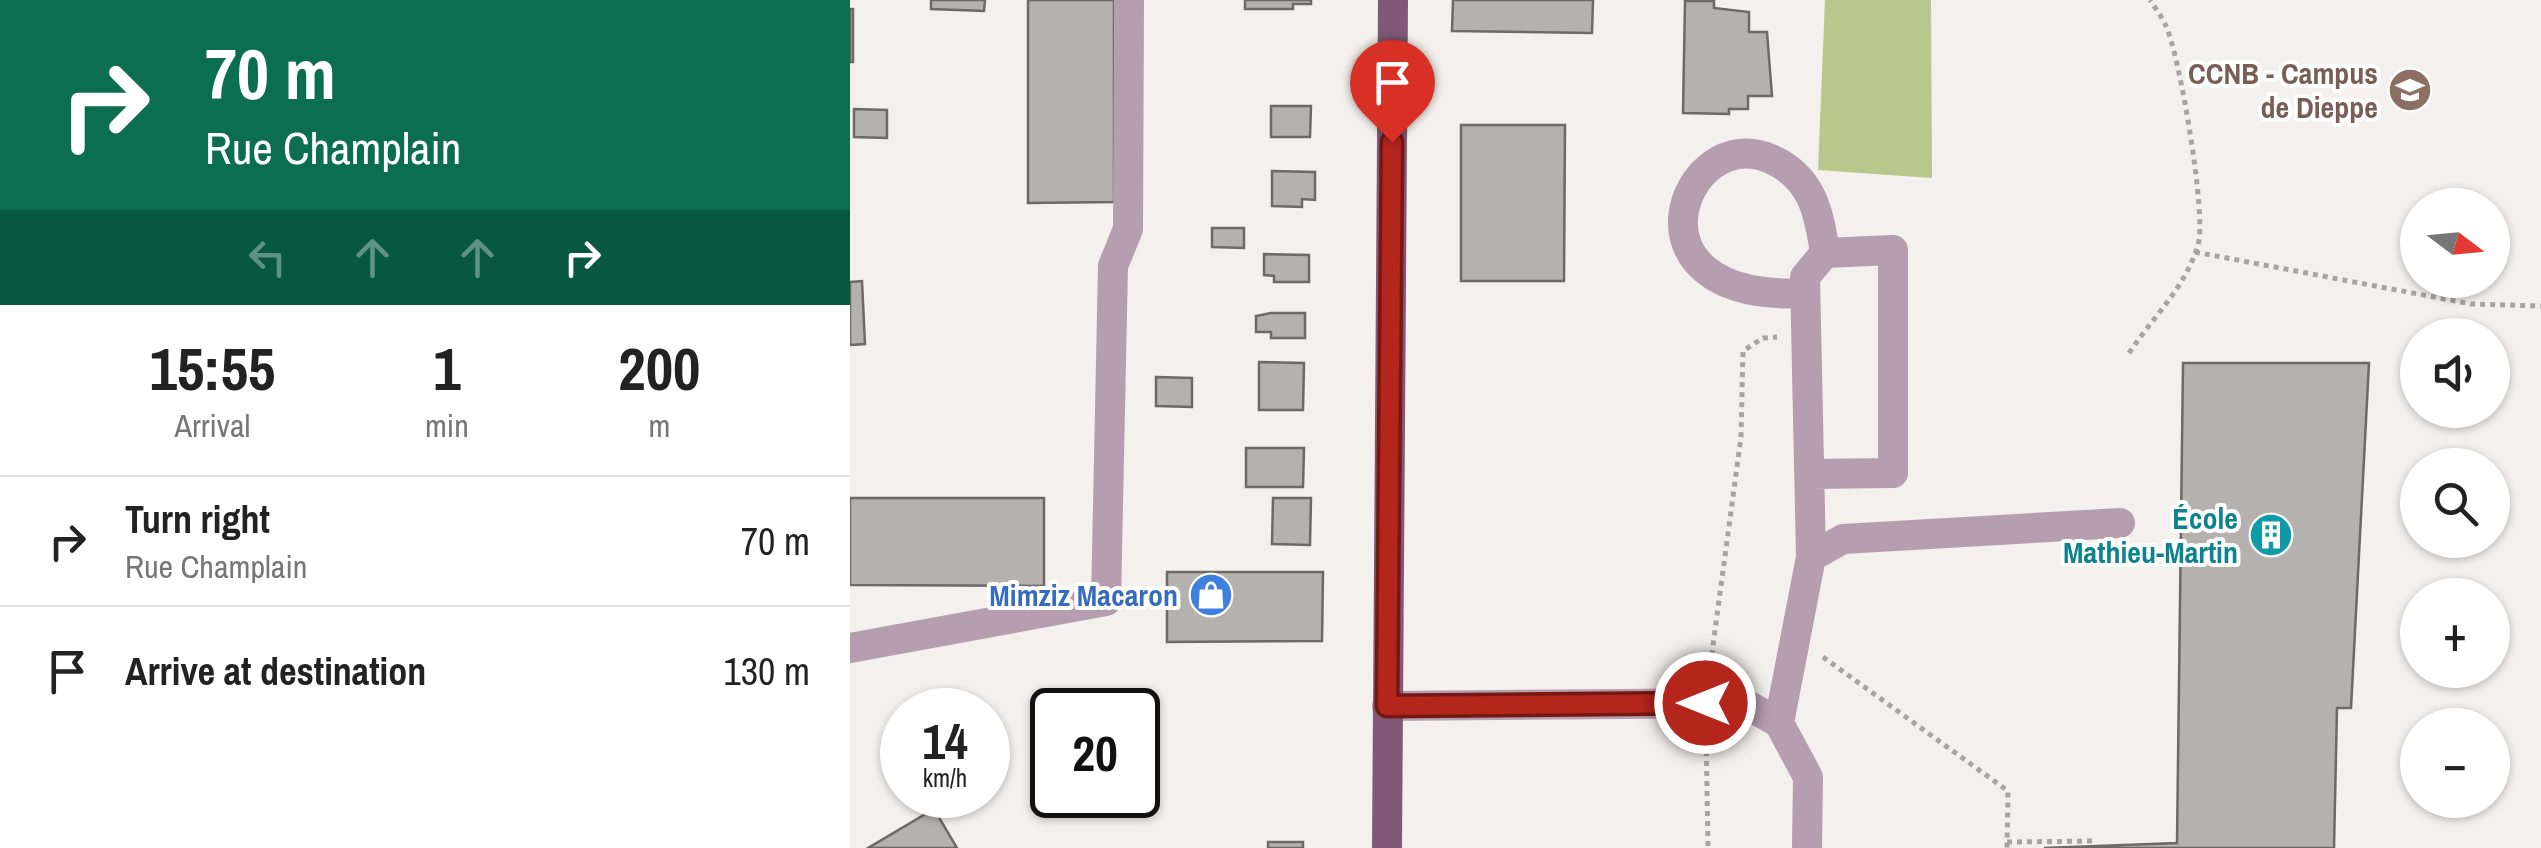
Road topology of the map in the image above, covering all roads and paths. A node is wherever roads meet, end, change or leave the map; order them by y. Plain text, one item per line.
1 (1129, 0) edge
2 (1393, 0) edge
3 (2150, 0) edge
4 (2195, 252) junction
5 (1824, 253) junction
6 (1805, 293) junction
7 (2541, 306) edge
8 (1806, 336) junction
9 (2128, 353) dead end
10 (1810, 474) junction
11 (2120, 523) dead end
12 (1811, 557) junction
13 (1796, 637) junction
14 (850, 648) edge
15 (1705, 703) junction
16 (1387, 706) junction
17 (1779, 723) junction
18 (2096, 840) dead end
19 (2007, 845) edge
20 (1387, 848) edge
21 (1708, 848) edge
22 (1807, 848) edge

1 - 14 lane
2 - 16 main road
3 - 4 path
4 - 7 path
4 - 9 path
5 - 6 lane
5 - 6 lane
5 - 10 lane
6 - 8 lane
8 - 10 lane
8 - 15 path
10 - 12 lane
11 - 12 lane
12 - 13 lane
13 - 17 lane
13 - 19 path
15 - 16 lane
15 - 17 lane
15 - 21 path
16 - 20 main road
17 - 22 lane
18 - 19 path

